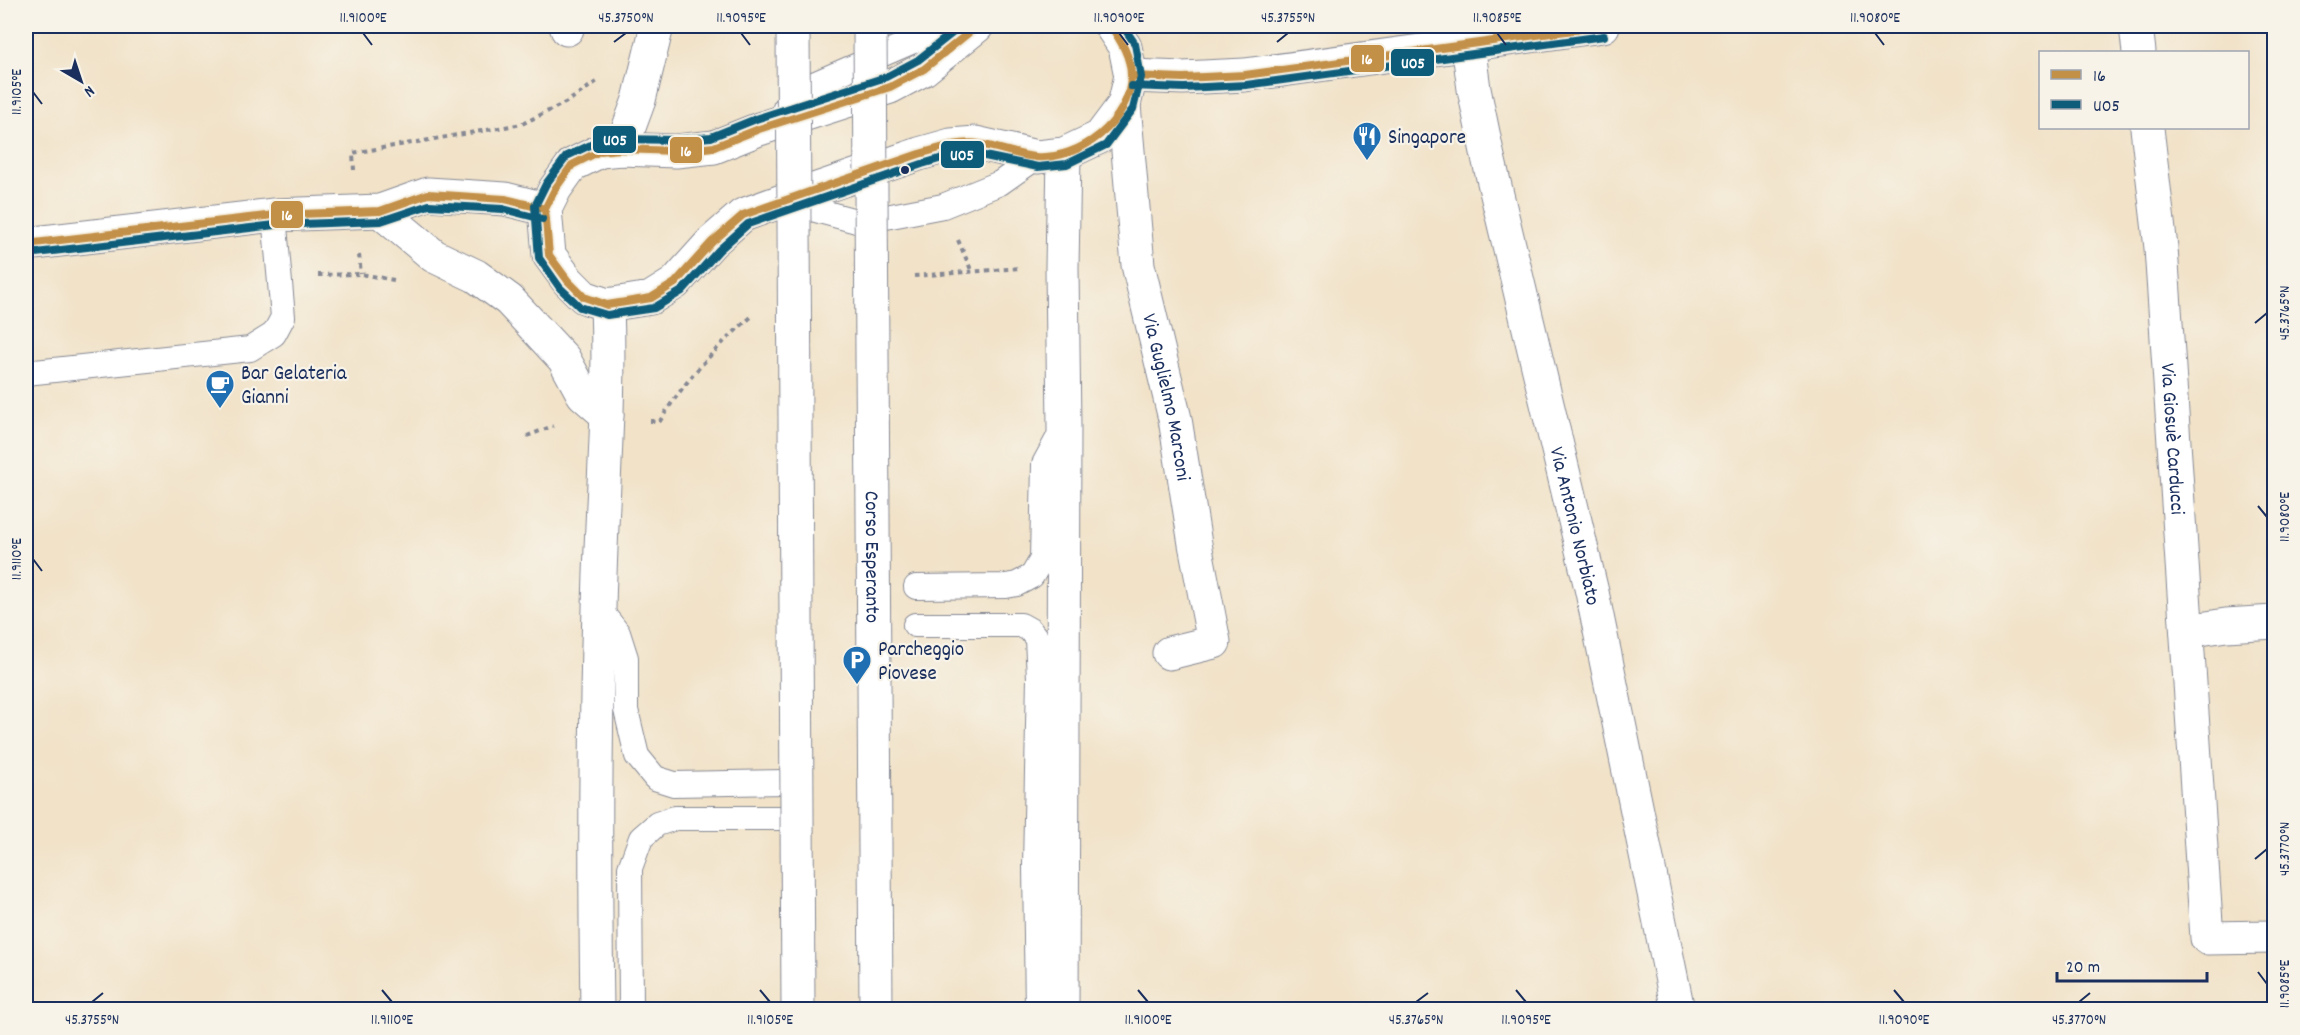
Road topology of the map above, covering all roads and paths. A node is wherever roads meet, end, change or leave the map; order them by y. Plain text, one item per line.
1 (657, 26) edge
2 (793, 26) edge
3 (870, 26) edge
4 (948, 26) edge
5 (977, 26) edge
6 (1111, 26) edge
7 (1603, 26) edge
8 (2136, 26) edge
9 (1468, 44) junction
10 (2139, 51) edge
11 (603, 78) dead end
12 (1128, 91) junction
13 (759, 129) junction
14 (2147, 129) edge
15 (621, 148) junction
16 (353, 153) dead end
17 (1051, 156) junction
18 (782, 201) junction
19 (545, 209) junction
20 (380, 211) junction
21 (274, 215) junction
22 (26, 244) edge
23 (280, 276) junction
24 (402, 281) dead end
25 (607, 305) junction
26 (26, 373) edge
27 (607, 415) junction
28 (562, 423) dead end
29 (1064, 427) junction
30 (527, 436) dead end
31 (916, 587) dead end
32 (598, 609) junction
33 (2274, 622) edge
34 (915, 625) dead end
35 (2187, 631) junction
36 (1169, 653) dead end
37 (787, 782) dead end
38 (787, 818) dead end
39 (2274, 937) edge
40 (597, 1010) edge
41 (631, 1010) edge
42 (798, 1010) edge
43 (876, 1010) edge
44 (1037, 1010) edge
45 (1062, 1010) edge
46 (1678, 1010) edge

1 - 15 main road
2 - 42 main road, bridge
3 - 43 main road, Corso Esperanto, bridge
4 - 13 lane
5 - 13 main road
6 - 12 main road
7 - 9 main road
8 - 10 main road
9 - 12 main road
9 - 46 main road, Via Antonio Norbiato
11 - 16 path
12 - 17 main road
12 - 36 main road, Via Guglielmo Marconi
13 - 15 main road
14 - 35 main road, Via Giosuè Carducci
15 - 19 main road
17 - 18 main road
17 - 18 lane
17 - 29 main road
18 - 25 main road
19 - 20 main road
19 - 25 main road
20 - 21 main road
20 - 27 main road
21 - 22 main road
21 - 23 lane
23 - 24 path
23 - 26 lane
25 - 27 main road
27 - 32 main road
28 - 30 path
29 - 31 lane
29 - 45 main road
32 - 37 lane
32 - 40 main road
33 - 35 main road
34 - 44 lane
35 - 39 main road, Via Giosuè Carducci
38 - 41 lane

